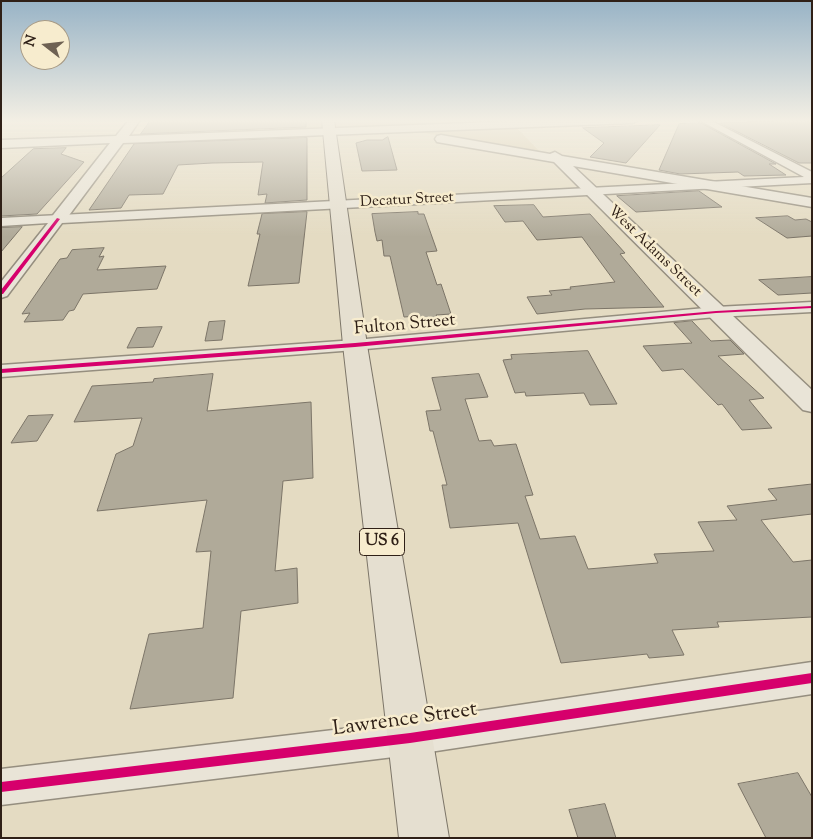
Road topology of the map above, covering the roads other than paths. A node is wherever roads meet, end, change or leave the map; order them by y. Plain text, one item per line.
1 (105, 159) edge
2 (333, 159) edge
3 (559, 159) joint
4 (775, 159) edge
5 (812, 179) edge
6 (711, 186) junction
7 (591, 192) junction
8 (812, 203) edge
9 (339, 205) junction
10 (58, 219) junction
11 (1, 222) edge
12 (1, 293) edge
13 (812, 306) edge
14 (716, 312) junction
15 (355, 345) junction
16 (1, 371) edge
17 (812, 404) edge
18 (812, 678) edge
19 (410, 738) junction
20 (1, 788) edge
21 (424, 838) edge

1 - 10 street
2 - 9 main road, US 6
3 - 6 street
3 - 7 street, West Adams Street
4 - 5 street
5 - 6 street, Decatur Street
6 - 7 street, Decatur Street
6 - 8 street
7 - 9 street, Decatur Street
7 - 14 street, West Adams Street
9 - 10 street, Decatur Street
9 - 15 main road, US 6
10 - 11 street, Decatur Street
10 - 12 street
13 - 14 street, Fulton Street
14 - 15 street, Fulton Street
14 - 17 street, West Adams Street
15 - 16 street, Fulton Street
15 - 19 main road, US 6
18 - 19 street, Lawrence Street
19 - 20 street, Lawrence Street
19 - 21 main road, US 6

